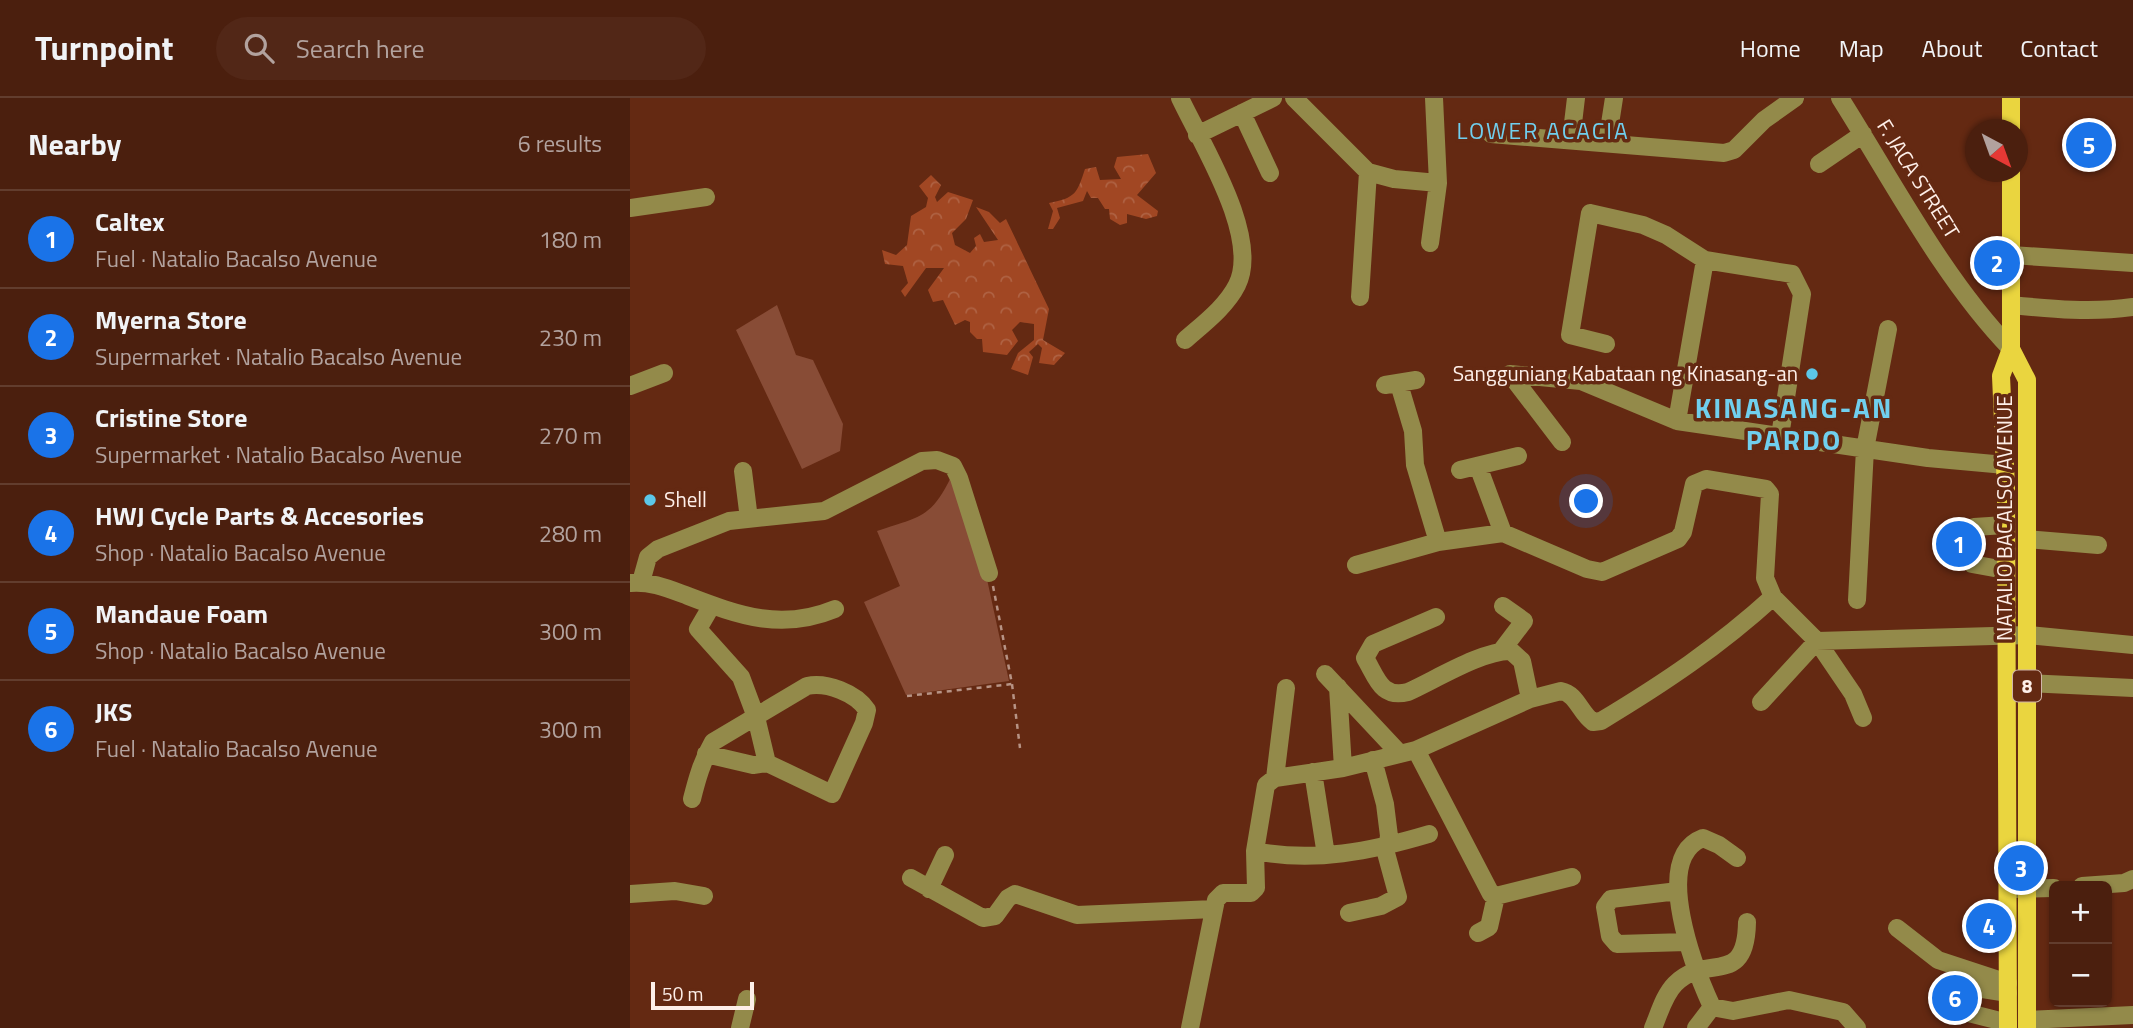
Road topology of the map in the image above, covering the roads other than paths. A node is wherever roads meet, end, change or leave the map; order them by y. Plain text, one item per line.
1 (1180, 98) edge
2 (1273, 98) edge
3 (1294, 98) edge
4 (1434, 98) edge
5 (1576, 98) edge
6 (1614, 98) edge
7 (1795, 98) edge
8 (1840, 98) edge
9 (2011, 98) edge
10 (1242, 113) junction
11 (2011, 119) edge
12 (1491, 134) dead end
13 (1863, 134) junction
14 (1197, 135) junction
15 (1571, 140) junction
16 (1607, 144) junction
17 (1819, 164) dead end
18 (1368, 172) junction
19 (1270, 173) dead end
20 (2011, 182) edge
21 (1438, 183) junction
22 (706, 197) dead end
23 (630, 208) edge
24 (1430, 243) dead end
25 (2011, 256) junction
26 (1705, 260) junction
27 (2133, 263) edge
28 (1360, 297) dead end
29 (2011, 305) junction
30 (2133, 307) edge
31 (1888, 329) dead end
32 (1185, 340) dead end
33 (1606, 344) dead end
34 (2011, 349) junction
35 (664, 373) dead end
36 (1400, 383) dead end
37 (630, 386) edge
38 (1677, 421) junction
39 (1780, 436) junction
40 (1562, 442) dead end
41 (1866, 449) junction
42 (1518, 456) dead end
43 (2006, 465) junction
44 (743, 471) dead end
45 (749, 519) junction
46 (2005, 525) junction
47 (1503, 533) junction
48 (2027, 539) junction
49 (1438, 542) junction
50 (2098, 545) dead end
51 (1356, 565) dead end
52 (2005, 570) junction
53 (989, 573) road end
54 (635, 583) edge
55 (1773, 597) junction
56 (1857, 600) dead end
57 (712, 605) junction
58 (1503, 606) dead end
59 (835, 608) dead end
60 (1436, 617) dead end
61 (2028, 635) junction
62 (2004, 636) junction
63 (1816, 641) junction
64 (2133, 645) edge
65 (1502, 650) junction
66 (2027, 683) junction
67 (1286, 688) dead end
68 (2133, 688) edge
69 (1531, 699) junction
70 (1761, 702) dead end
71 (756, 717) junction
72 (1863, 718) dead end
73 (1408, 752) junction
74 (706, 754) junction
75 (1373, 760) junction
76 (767, 763) junction
77 (1343, 768) junction
78 (1313, 772) junction
79 (1275, 778) junction
80 (692, 799) dead end
81 (1429, 834) dead end
82 (1387, 846) junction
83 (1255, 851) junction
84 (945, 855) dead end
85 (1326, 855) junction
86 (1737, 858) dead end
87 (1572, 877) dead end
88 (911, 878) dead end
89 (2130, 884) edge
90 (2112, 885) edge
91 (2026, 887) junction
92 (2049, 888) edge
93 (929, 890) junction
94 (2006, 890) junction
95 (1678, 891) junction
96 (630, 894) edge
97 (705, 896) dead end
98 (1496, 897) junction
99 (1214, 909) junction
100 (1349, 913) dead end
101 (1747, 922) dead end
102 (1897, 928) dead end
103 (1478, 933) dead end
104 (1687, 942) junction
105 (1696, 972) junction
106 (2008, 988) junction
107 (747, 999) dead end
108 (1712, 1007) junction
109 (2133, 1015) edge
110 (2027, 1024) edge
111 (2008, 1025) edge
112 (740, 1028) edge
113 (1190, 1028) edge
114 (1653, 1028) edge
115 (1696, 1028) edge
116 (1857, 1028) edge

1 - 14 street
2 - 10 street
3 - 18 street
4 - 21 street
5 - 15 street
6 - 16 street
7 - 16 street
8 - 13 street, F. JACA STREET
9 - 11 main road
10 - 14 street
10 - 19 street
12 - 15 street
13 - 17 street
13 - 34 street, F. JACA STREET
14 - 32 street
15 - 16 street
18 - 21 street
18 - 28 street
20 - 25 main road, NATALIO BACALSO AVENUE / 8
21 - 24 street
22 - 23 street
25 - 27 street
25 - 29 main road, NATALIO BACALSO AVENUE / 8
26 - 33 street
26 - 38 street
26 - 39 street
29 - 30 street
29 - 34 main road, NATALIO BACALSO AVENUE / 8
31 - 41 street
34 - 43 main road, NATALIO BACALSO AVENUE / 8
34 - 48 main road, NATALIO BACALSO AVENUE / 8
35 - 37 street
36 - 49 street
38 - 39 street
38 - 40 street
39 - 41 street
41 - 43 street
41 - 56 street
42 - 47 street
43 - 46 main road, NATALIO BACALSO AVENUE / 8
44 - 45 street
45 - 53 street
45 - 54 street
46 - 52 main road, NATALIO BACALSO AVENUE / 8
46 - 52 street
47 - 49 street
47 - 55 street
48 - 50 street
48 - 61 main road, NATALIO BACALSO AVENUE / 8
49 - 51 street
52 - 62 main road, NATALIO BACALSO AVENUE / 8
54 - 57 street
55 - 63 street
55 - 69 street
57 - 59 street
57 - 71 street
58 - 65 street
60 - 65 street
61 - 62 street
61 - 64 street
61 - 66 main road, NATALIO BACALSO AVENUE / 8
62 - 63 street
62 - 94 main road, NATALIO BACALSO AVENUE / 8
63 - 70 street
63 - 72 street
65 - 69 street
66 - 68 street
66 - 91 main road, NATALIO BACALSO AVENUE / 8
67 - 79 street
69 - 73 street
71 - 74 street
71 - 76 street
71 - 76 street
73 - 75 street
73 - 77 street
73 - 98 street
74 - 76 street
74 - 80 street
75 - 77 street
75 - 82 street
77 - 78 street
78 - 79 street
78 - 85 street
79 - 83 street
81 - 82 street
82 - 85 street
82 - 100 street
83 - 85 street
83 - 99 street
84 - 93 street
86 - 95 street
87 - 98 street
88 - 93 street
89 - 90 street
91 - 92 street
91 - 94 street
91 - 110 main road, NATALIO BACALSO AVENUE / 8
93 - 99 street
94 - 106 main road, NATALIO BACALSO AVENUE / 8
95 - 104 street
95 - 104 street
96 - 97 street
98 - 103 street
99 - 113 street
101 - 105 street
102 - 106 street
104 - 105 street
105 - 108 street
105 - 114 street
106 - 111 main road, NATALIO BACALSO AVENUE / 8
106 - 111 street
107 - 112 street
108 - 115 street
108 - 116 street
109 - 110 street

